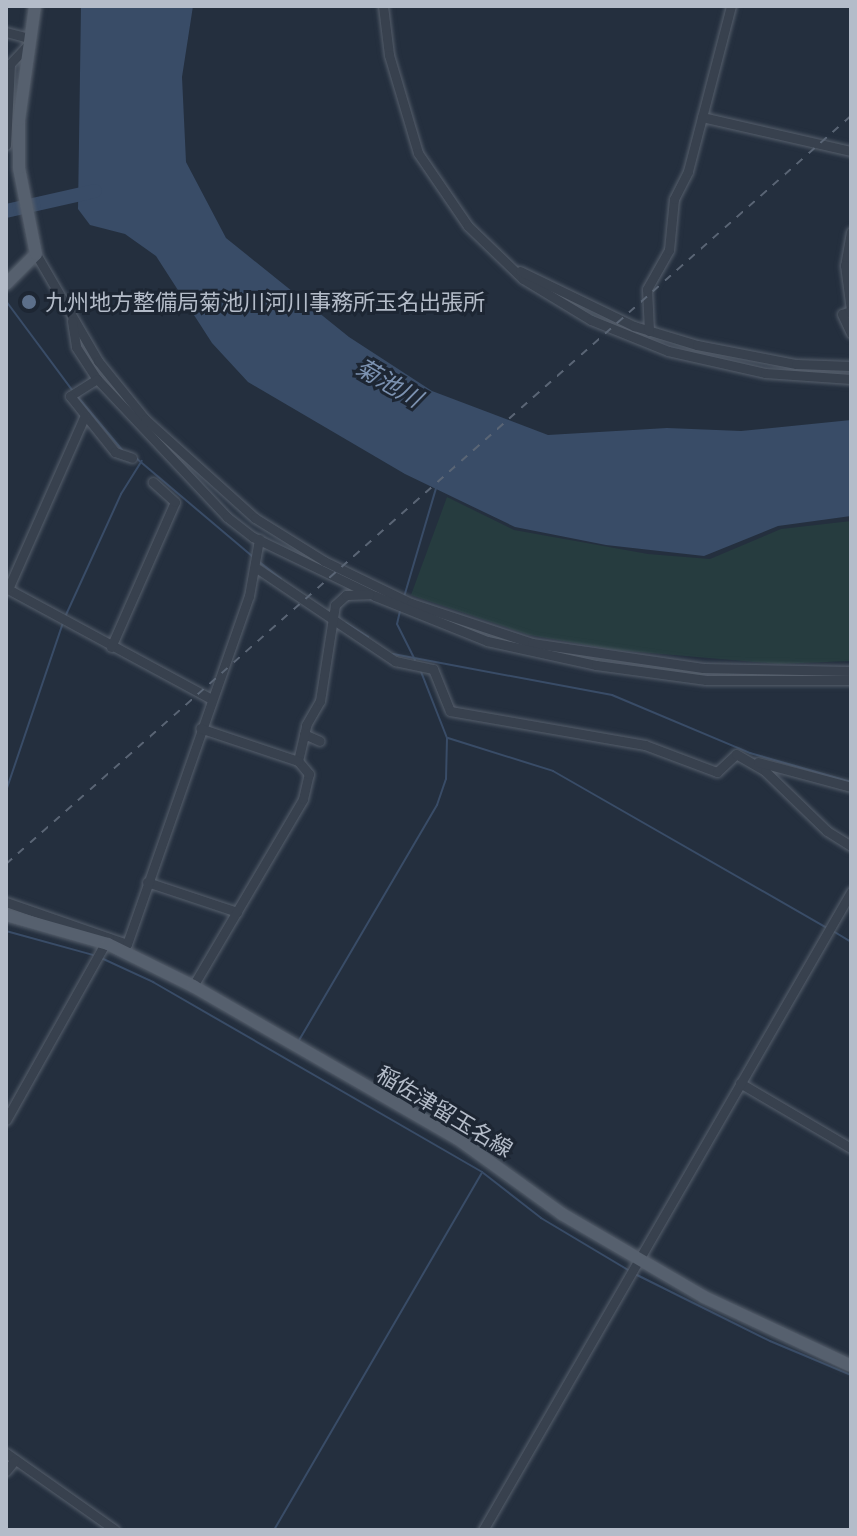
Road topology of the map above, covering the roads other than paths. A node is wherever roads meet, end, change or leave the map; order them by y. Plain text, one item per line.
1 (35, 6) edge
2 (383, 6) edge
3 (731, 6) edge
4 (9, 33) edge
5 (28, 42) junction
6 (702, 117) junction
7 (6, 145) edge
8 (851, 151) edge
9 (851, 232) edge
10 (36, 254) junction
11 (506, 264) junction
12 (6, 284) edge
13 (851, 311) edge
14 (72, 321) junction
15 (649, 331) junction
16 (851, 333) edge
17 (851, 366) edge
18 (97, 379) junction
19 (851, 379) edge
20 (85, 415) junction
21 (132, 458) dead end
22 (205, 478) junction
23 (153, 482) dead end
24 (227, 517) junction
25 (259, 539) junction
26 (255, 562) junction
27 (7, 588) edge
28 (371, 594) junction
29 (330, 618) junction
30 (111, 647) junction
31 (851, 671) edge
32 (851, 680) edge
33 (211, 699) junction
34 (200, 728) junction
35 (304, 734) junction
36 (320, 741) dead end
37 (749, 760) junction
38 (298, 761) junction
39 (851, 787) edge
40 (851, 846) edge
41 (147, 882) junction
42 (851, 892) edge
43 (6, 902) edge
44 (237, 912) junction
45 (6, 915) edge
46 (103, 949) junction
47 (193, 986) junction
48 (740, 1083) junction
49 (6, 1120) edge
50 (851, 1148) edge
51 (632, 1266) junction
52 (851, 1366) edge
53 (10, 1456) edge
54 (6, 1471) edge
55 (115, 1530) edge
56 (483, 1530) edge

1 - 5 main road
2 - 11 street
3 - 6 street
4 - 5 street
5 - 7 street
5 - 10 main road
6 - 8 street
6 - 15 street
9 - 13 street
10 - 12 main road
10 - 14 street
11 - 15 street
11 - 19 street
13 - 16 street
14 - 18 street
14 - 22 street
15 - 17 street
18 - 20 street
18 - 24 street
20 - 21 street
20 - 27 street
22 - 24 street
22 - 31 street
23 - 30 street
24 - 25 street
25 - 26 street
25 - 28 street
26 - 29 street
26 - 33 street
27 - 30 street
28 - 29 street
28 - 32 street
29 - 35 street
29 - 37 street
30 - 33 street
33 - 34 street
34 - 38 street
34 - 41 street
35 - 36 street
35 - 38 street
37 - 39 street
37 - 40 street
38 - 44 street
41 - 44 street
41 - 46 street
42 - 48 street
43 - 46 street
44 - 47 street
45 - 46 main road, 稲佐津留玉名線
46 - 47 main road, 稲佐津留玉名線
46 - 49 street
47 - 51 main road, 稲佐津留玉名線
48 - 50 street
48 - 51 street
51 - 52 main road, 稲佐津留玉名線
51 - 56 street
53 - 54 street
53 - 55 street

